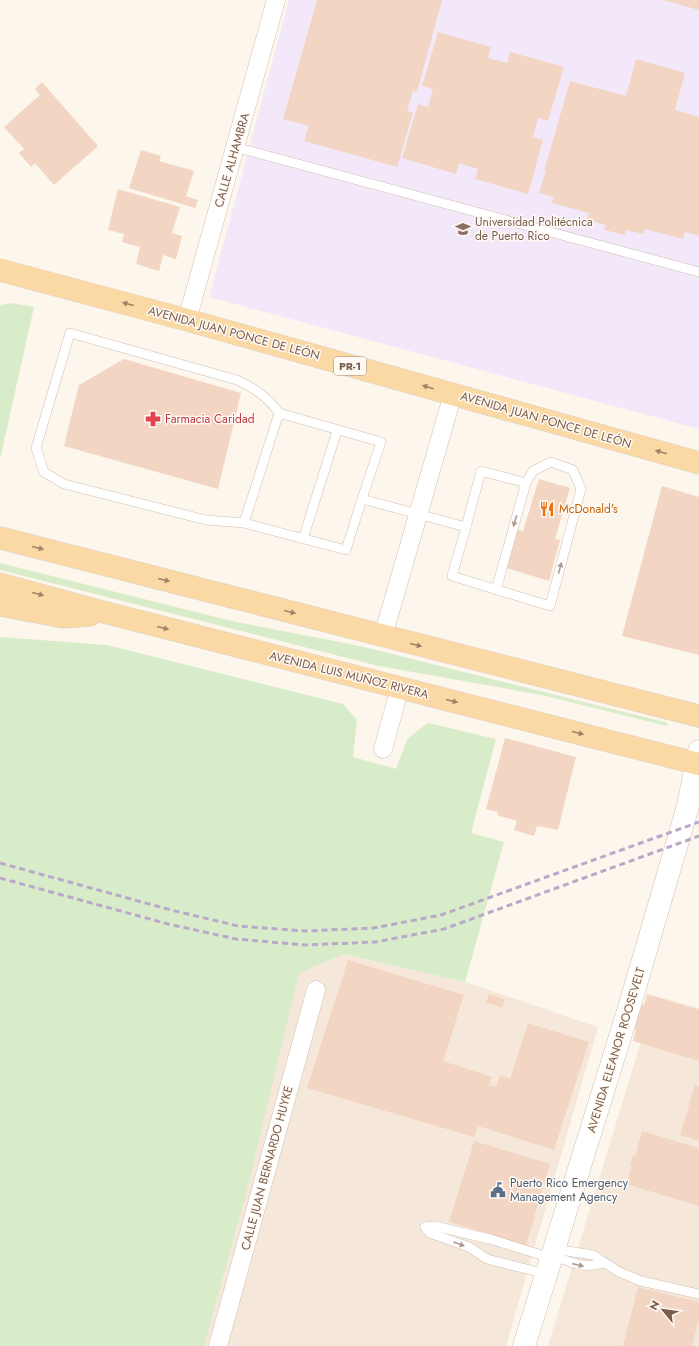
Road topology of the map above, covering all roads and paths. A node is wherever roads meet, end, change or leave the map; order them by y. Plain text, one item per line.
1 (276, 0) edge
2 (235, 147) junction
3 (0, 270) edge
4 (699, 272) edge
5 (187, 320) junction
6 (453, 394) junction
7 (279, 413) junction
8 (336, 431) junction
9 (699, 463) edge
10 (526, 483) junction
11 (362, 500) junction
12 (418, 513) junction
13 (244, 523) junction
14 (466, 527) junction
15 (0, 538) edge
16 (303, 539) junction
17 (0, 584) edge
18 (496, 590) junction
19 (0, 605) edge
20 (107, 613) junction
21 (383, 636) junction
22 (400, 688) junction
23 (699, 716) edge
24 (383, 749) dead end
25 (698, 759) edge
26 (316, 990) dead end
27 (551, 1259) junction
28 (699, 1294) edge
29 (218, 1346) edge
30 (524, 1346) edge

1 - 2 street, CALLE ALHAMBRA
2 - 4 lane
2 - 5 street, CALLE ALHAMBRA
5 -> 3 main road, AVENIDA JUAN PONCE DE LEÓN / PR-1
6 -> 5 main road, AVENIDA JUAN PONCE DE LEÓN / PR-1
9 -> 6 main road, AVENIDA JUAN PONCE DE LEÓN / PR-1
6 - 12 street
7 - 8 lane
7 - 13 lane
7 - 13 lane
8 - 11 lane
8 - 16 lane
10 - 14 lane
10 -> 18 lane
18 -> 10 lane
11 - 12 lane
11 - 16 lane
12 - 14 lane
12 - 21 street
13 - 16 lane
14 - 18 lane
15 -> 21 main road
17 -> 20 main road, AVENIDA LUIS MUÑOZ RIVERA
19 - 20 main road
20 -> 22 main road, AVENIDA LUIS MUÑOZ RIVERA
21 -> 23 main road
22 - 24 street
22 -> 25 main road, AVENIDA LUIS MUÑOZ RIVERA
25 - 27 street, AVENIDA ELEANOR ROOSEVELT
26 - 29 street, CALLE JUAN BERNARDO HUYKE
27 -> 27 lane
27 - 28 lane
27 - 30 street, AVENIDA ELEANOR ROOSEVELT

